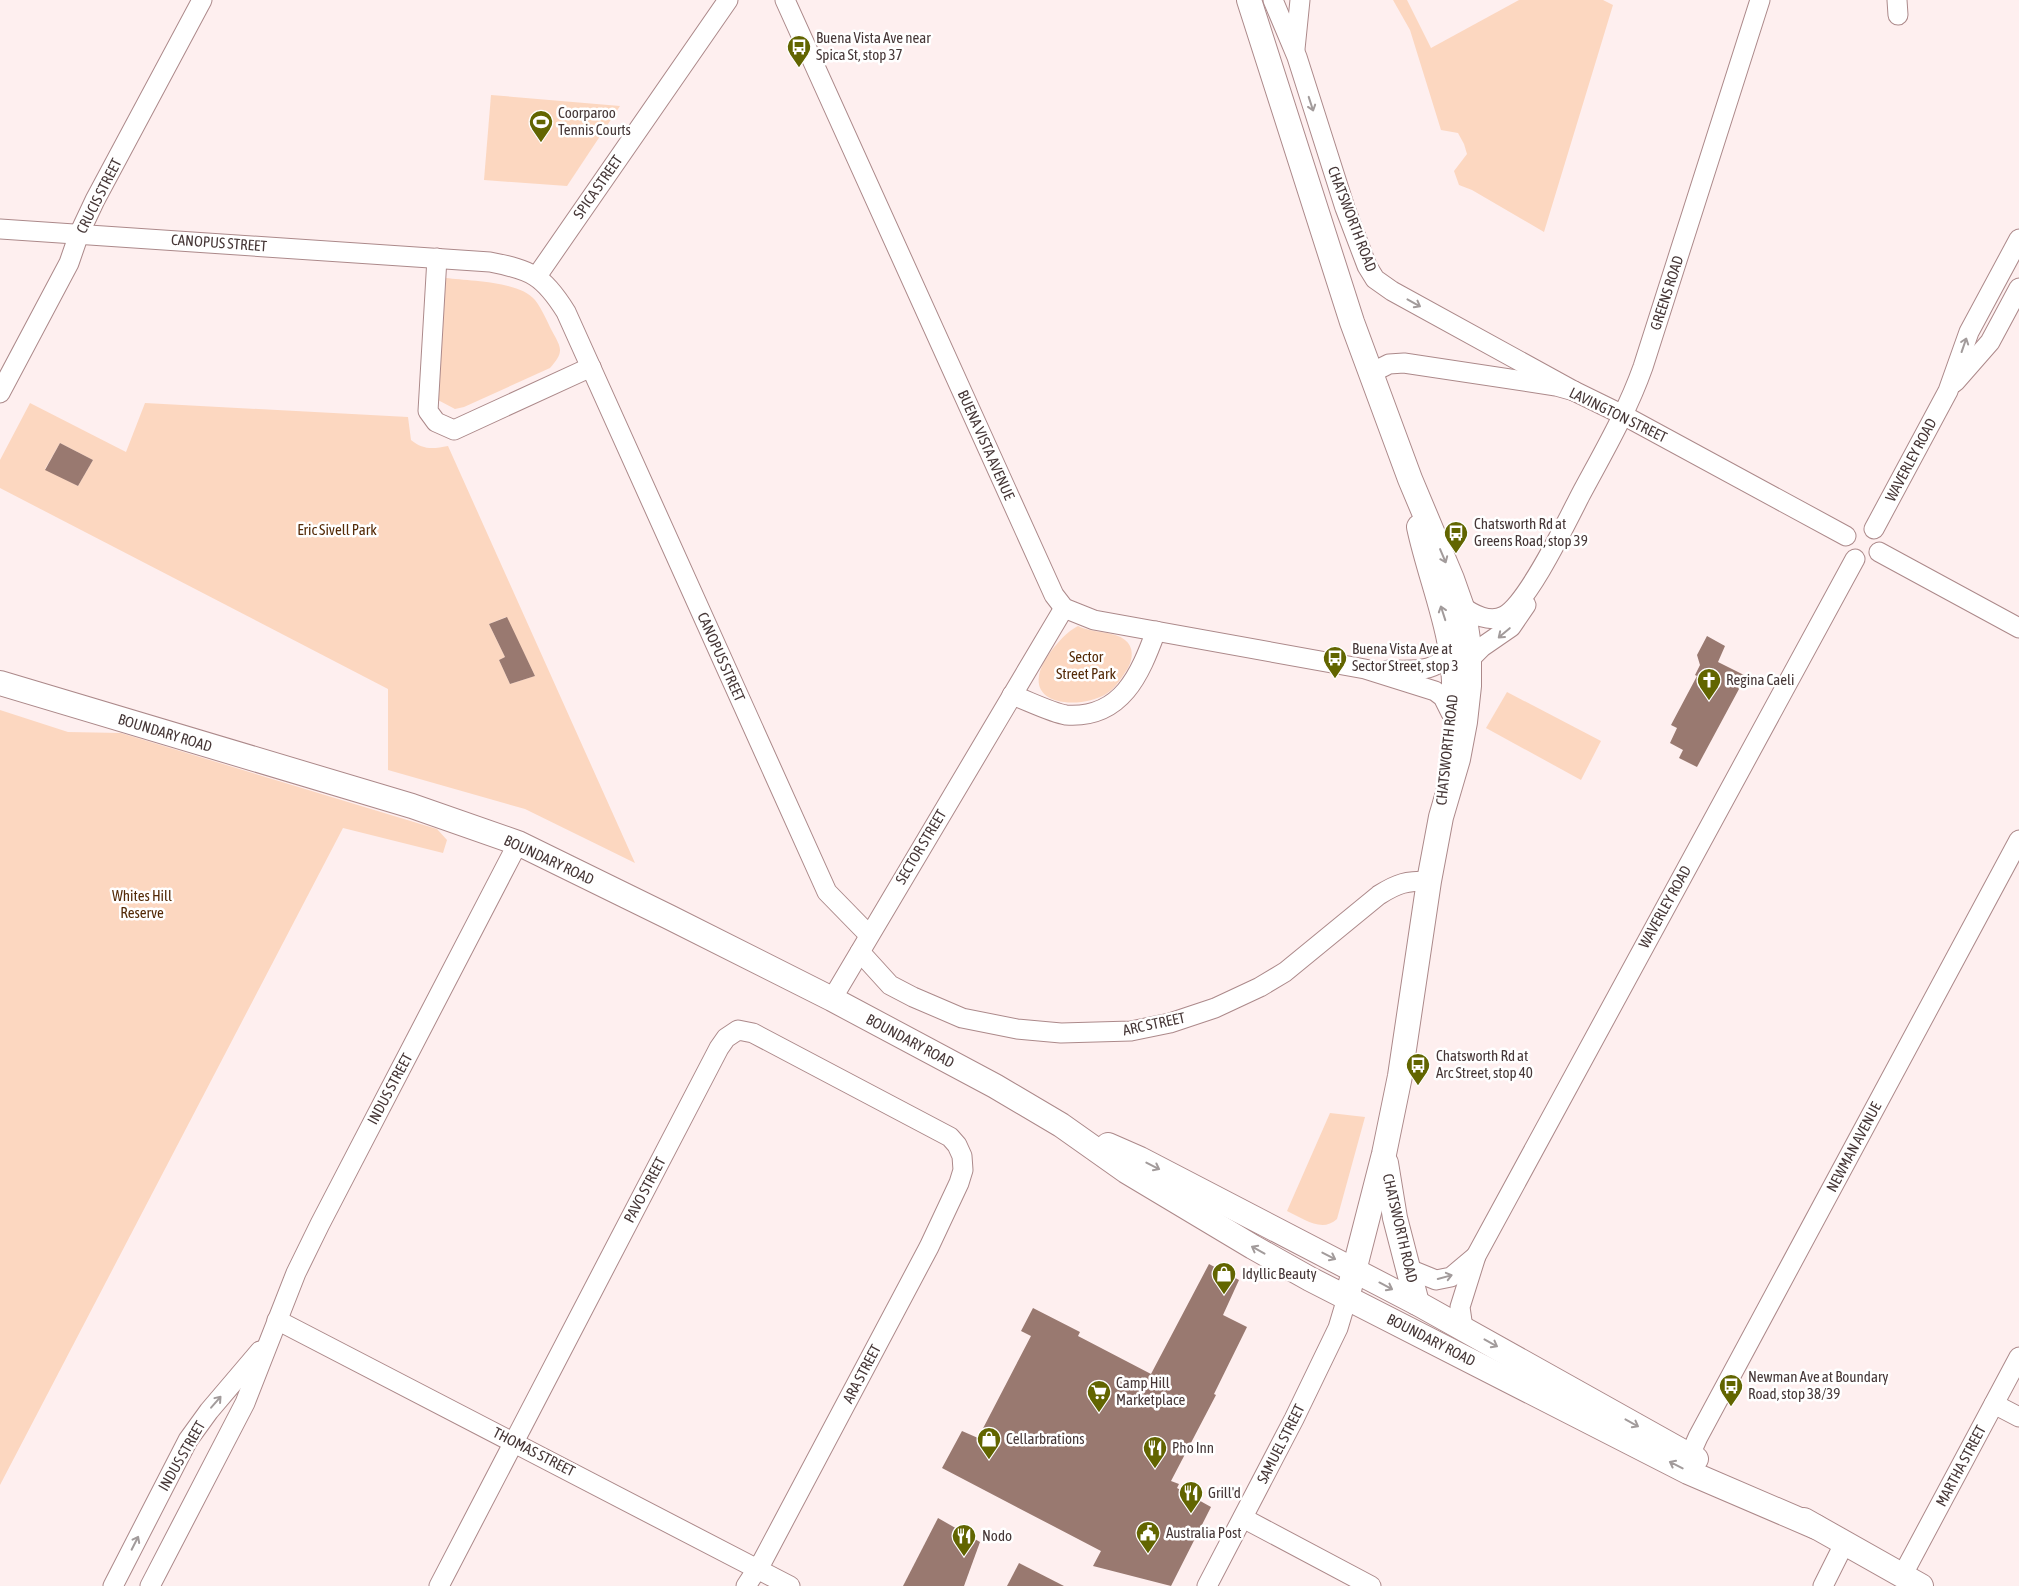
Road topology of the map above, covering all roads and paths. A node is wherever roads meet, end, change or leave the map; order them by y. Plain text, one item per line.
1 (202, 0) edge
2 (728, 0) edge
3 (785, 0) edge
4 (1249, 0) edge
5 (1273, 0) edge
6 (1300, 0) edge
7 (1760, 0) edge
8 (1297, 57) junction
9 (0, 229) edge
10 (79, 234) junction
11 (2019, 238) edge
12 (437, 258) junction
13 (537, 276) junction
14 (2019, 288) edge
15 (590, 366) junction
16 (1371, 373) junction
17 (1948, 390) junction
18 (1574, 391) junction
19 (0, 393) edge
20 (1623, 414) junction
21 (1410, 479) junction
22 (1874, 529) junction
23 (1846, 536) junction
24 (1879, 552) junction
25 (1854, 559) junction
26 (1539, 572) junction
27 (1462, 606) junction
28 (1064, 608) junction
29 (2019, 628) edge
30 (1156, 631) junction
31 (1461, 654) junction
32 (1365, 669) junction
33 (0, 682) edge
34 (1012, 695) junction
35 (1451, 713) junction
36 (1441, 817) junction
37 (2019, 840) edge
38 (518, 843) junction
39 (1430, 881) junction
40 (869, 935) junction
41 (860, 952) junction
42 (832, 1000) junction
43 (1061, 1125) junction
44 (1384, 1154) junction
45 (962, 1156) joint
46 (1476, 1256) junction
47 (1354, 1269) junction
48 (1409, 1269) junction
49 (1348, 1298) junction
50 (1417, 1303) junction
51 (277, 1320) junction
52 (1463, 1328) junction
53 (271, 1339) junction
54 (2019, 1357) edge
55 (1994, 1404) junction
56 (2019, 1417) edge
57 (514, 1442) junction
58 (1690, 1455) junction
59 (1243, 1518) junction
60 (1816, 1527) junction
61 (1844, 1544) junction
62 (757, 1568) junction
63 (1912, 1581) edge
64 (113, 1586) edge
65 (150, 1586) edge
66 (439, 1586) edge
67 (746, 1586) edge
68 (790, 1586) edge
69 (1207, 1586) edge
70 (1371, 1586) edge
71 (1822, 1586) edge

1 - 10 street, CRUCIS STREET
2 - 13 street, SPICA STREET
3 - 28 street, BUENA VISTA AVENUE
4 - 16 main road, CHATSWORTH ROAD
5 - 8 street, CHATSWORTH ROAD
6 - 8 street
7 - 20 street, GREENS ROAD
8 -> 18 street, CHATSWORTH ROAD
9 - 10 street, CANOPUS STREET
10 - 12 street, CANOPUS STREET
10 - 19 street, CRUCIS STREET
17 -> 11 street, WAVERLEY ROAD
12 - 13 street, CANOPUS STREET
12 - 15 street
13 - 15 street, CANOPUS STREET
14 - 17 street, WAVERLEY ROAD
15 - 40 street, CANOPUS STREET
16 - 18 street, LAVINGTON STREET
16 - 21 main road, CHATSWORTH ROAD
17 - 22 street, WAVERLEY ROAD
18 - 20 street, LAVINGTON STREET
20 - 23 street, LAVINGTON STREET
20 - 26 street, GREENS ROAD
21 -> 27 main road, CHATSWORTH ROAD
31 -> 21 main road, CHATSWORTH ROAD
22 - 23 street
22 - 24 street
23 - 25 street
24 - 25 street
24 - 29 street
25 - 46 street, WAVERLEY ROAD
26 - 27 street, GREENS ROAD
26 -> 31 street, GREENS ROAD
27 - 31 main road, CHATSWORTH ROAD
28 - 30 street
28 - 34 street, SECTOR STREET
30 - 32 street
30 - 34 street
31 - 32 street
31 - 35 main road, CHATSWORTH ROAD
31 - 36 main road, CHATSWORTH ROAD
32 - 35 street
33 - 38 main road, BOUNDARY ROAD
34 - 40 street, SECTOR STREET
35 - 36 main road, CHATSWORTH ROAD
36 - 39 main road, CHATSWORTH ROAD
37 - 58 street, NEWMAN AVENUE
38 - 42 main road, BOUNDARY ROAD
38 - 51 street, INDUS STREET
39 - 41 street, ARC STREET
39 - 44 main road, CHATSWORTH ROAD
40 - 41 street, SECTOR STREET
41 - 42 street, SECTOR STREET
42 - 43 main road, BOUNDARY ROAD
43 -> 47 main road, BOUNDARY ROAD
49 -> 43 main road, BOUNDARY ROAD
44 - 47 main road, CHATSWORTH ROAD
44 - 48 main road, CHATSWORTH ROAD
45 - 57 street, PAVO STREET
45 - 62 street, ARA STREET
48 -> 46 street, WAVERLEY ROAD
46 - 52 street, WAVERLEY ROAD
47 - 49 main road, CHATSWORTH ROAD
47 -> 50 main road, BOUNDARY ROAD
48 - 50 main road, CHATSWORTH ROAD
49 - 59 street, SAMUEL STREET
60 -> 49 main road, BOUNDARY ROAD
50 - 52 main road, BOUNDARY ROAD
51 - 53 street, INDUS STREET
51 - 57 street, THOMAS STREET
52 -> 58 main road, BOUNDARY ROAD
64 -> 53 street, INDUS STREET
53 - 65 street, INDUS STREET
54 - 55 street, MARTHA STREET
55 - 56 street
55 - 63 street, MARTHA STREET
57 - 62 street, THOMAS STREET
57 - 66 street, PAVO STREET
58 - 60 main road, BOUNDARY ROAD
59 - 69 street, SAMUEL STREET
59 - 70 street
60 - 61 main road, BOUNDARY ROAD
61 - 63 main road, BOUNDARY ROAD
61 - 71 street
62 - 67 street, ARA STREET
62 - 68 street, THOMAS STREET

